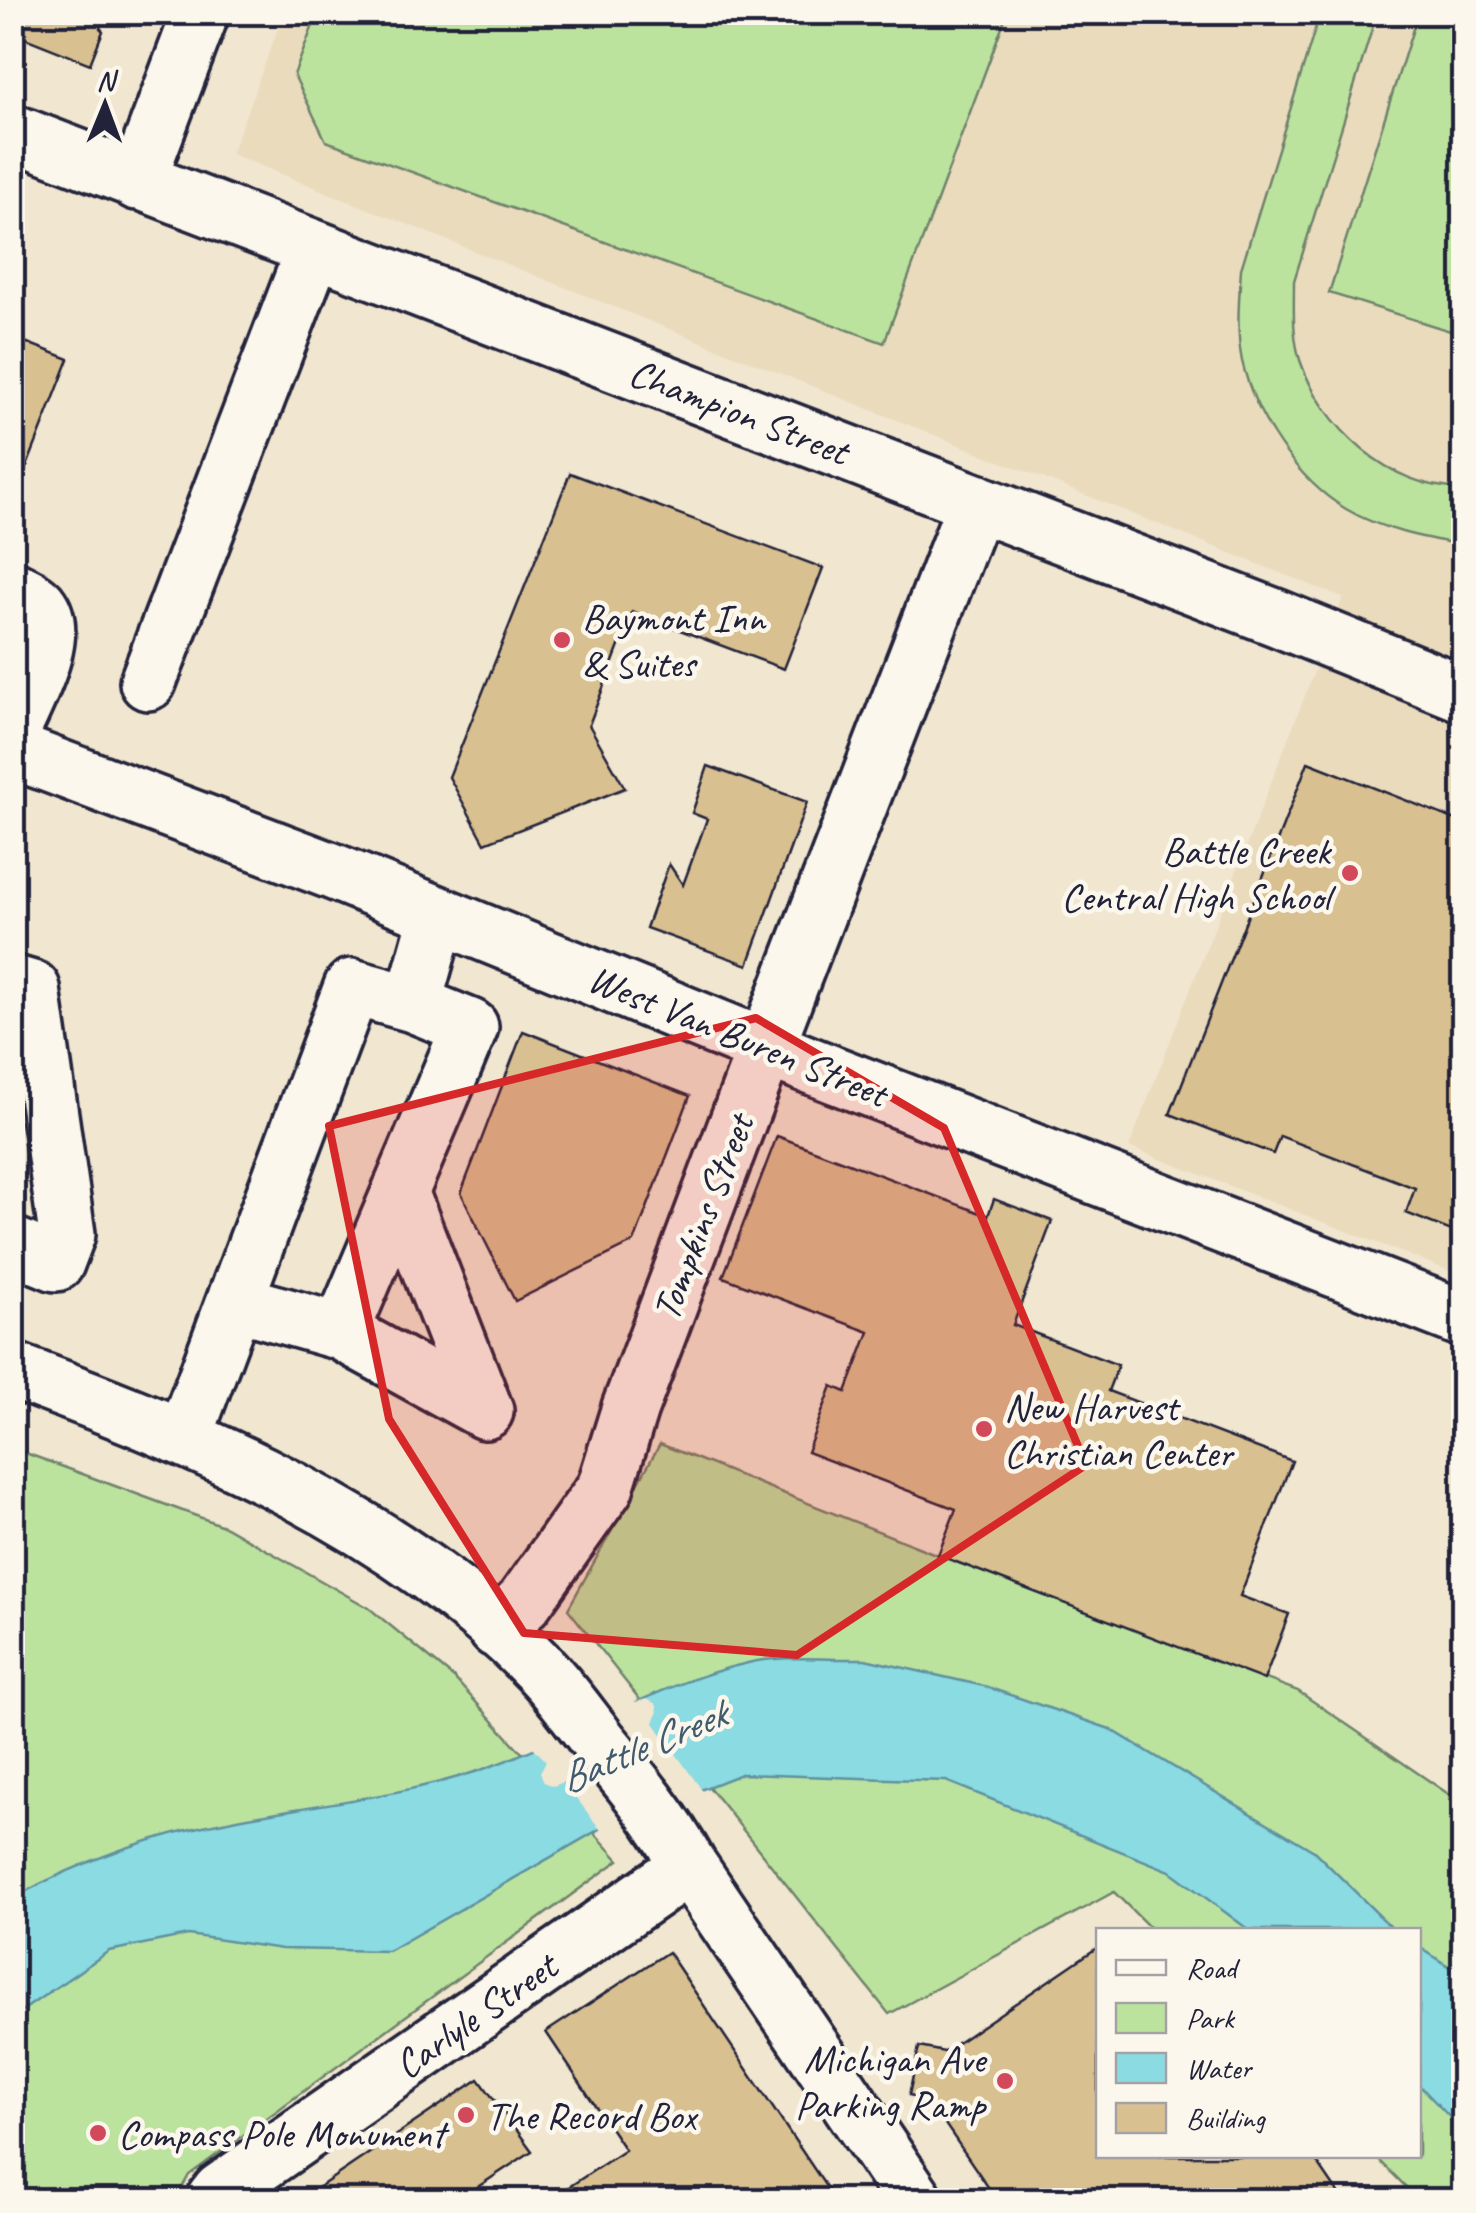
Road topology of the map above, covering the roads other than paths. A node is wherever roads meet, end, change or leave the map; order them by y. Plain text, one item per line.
1 (202, 12) edge
2 (12, 132) edge
3 (136, 182) junction
4 (314, 249) junction
5 (976, 502) junction
6 (12, 588) edge
7 (148, 682) dead end
8 (1464, 694) edge
9 (12, 730) edge
10 (12, 750) edge
11 (438, 915) junction
12 (12, 983) edge
13 (413, 1004) junction
14 (766, 1047) junction
15 (400, 1192) junction
16 (12, 1245) edge
17 (235, 1302) junction
18 (1464, 1319) edge
19 (341, 1332) junction
20 (12, 1370) edge
21 (184, 1437) junction
22 (497, 1630) junction
23 (677, 1845) junction
24 (214, 2200) edge
25 (916, 2200) edge

1 - 3 street
2 - 3 street, Champion Street
3 - 4 street, Champion Street
4 - 5 street, Champion Street
4 - 7 street
5 - 8 street, Champion Street
5 - 14 street, Tompkins Street
6 - 9 street
10 - 11 street, West Van Buren Street
11 - 13 street
11 - 14 street, West Van Buren Street
12 - 16 street
13 - 15 street
13 - 17 street
14 - 18 street, West Van Buren Street
14 - 22 street, Tompkins Street
15 - 19 street
15 - 19 street
17 - 19 street
17 - 21 street
20 - 21 street
21 - 22 street
22 - 23 street
23 - 24 street, Carlyle Street
23 - 25 street

